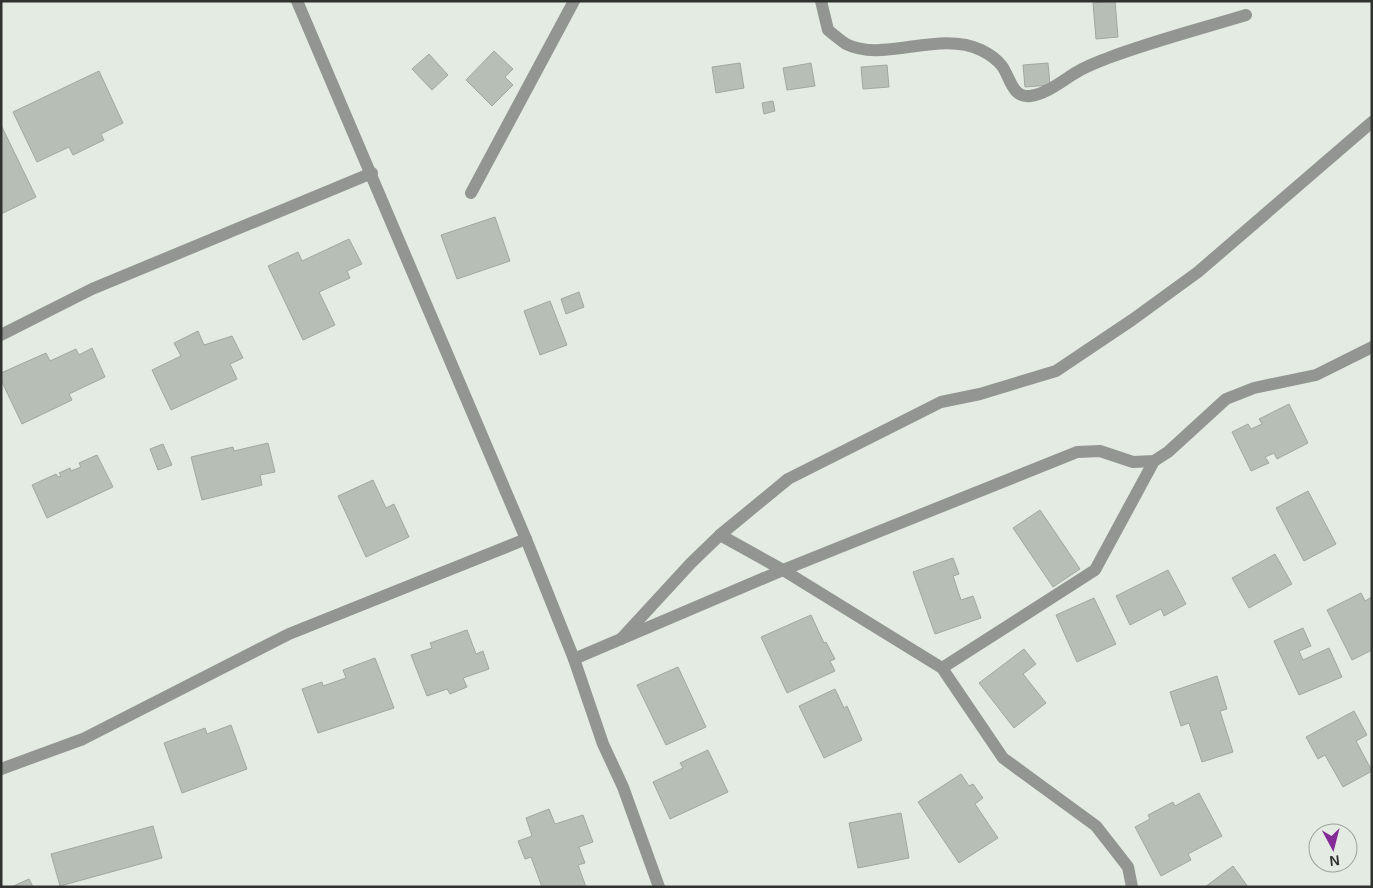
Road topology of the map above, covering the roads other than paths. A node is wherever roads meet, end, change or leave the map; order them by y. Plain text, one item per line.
1 (297, 1) edge
2 (574, 1) edge
3 (821, 1) edge
4 (1246, 15) dead end
5 (1372, 122) edge
6 (372, 173) junction
7 (471, 193) dead end
8 (1, 335) edge
9 (1372, 347) edge
10 (1154, 461) junction
11 (720, 535) junction
12 (526, 539) junction
13 (782, 570) junction
14 (621, 639) junction
15 (574, 659) junction
16 (942, 668) junction
17 (1, 769) edge
18 (659, 887) edge
19 (1132, 887) edge

1 - 6 street
2 - 7 street
3 - 4 street
5 - 11 street
6 - 8 street
6 - 12 street
9 - 10 street
10 - 13 street
10 - 16 street
11 - 13 street
11 - 14 street
12 - 15 street
12 - 17 street
13 - 14 street
13 - 16 street
14 - 15 street
15 - 18 street
16 - 19 street

